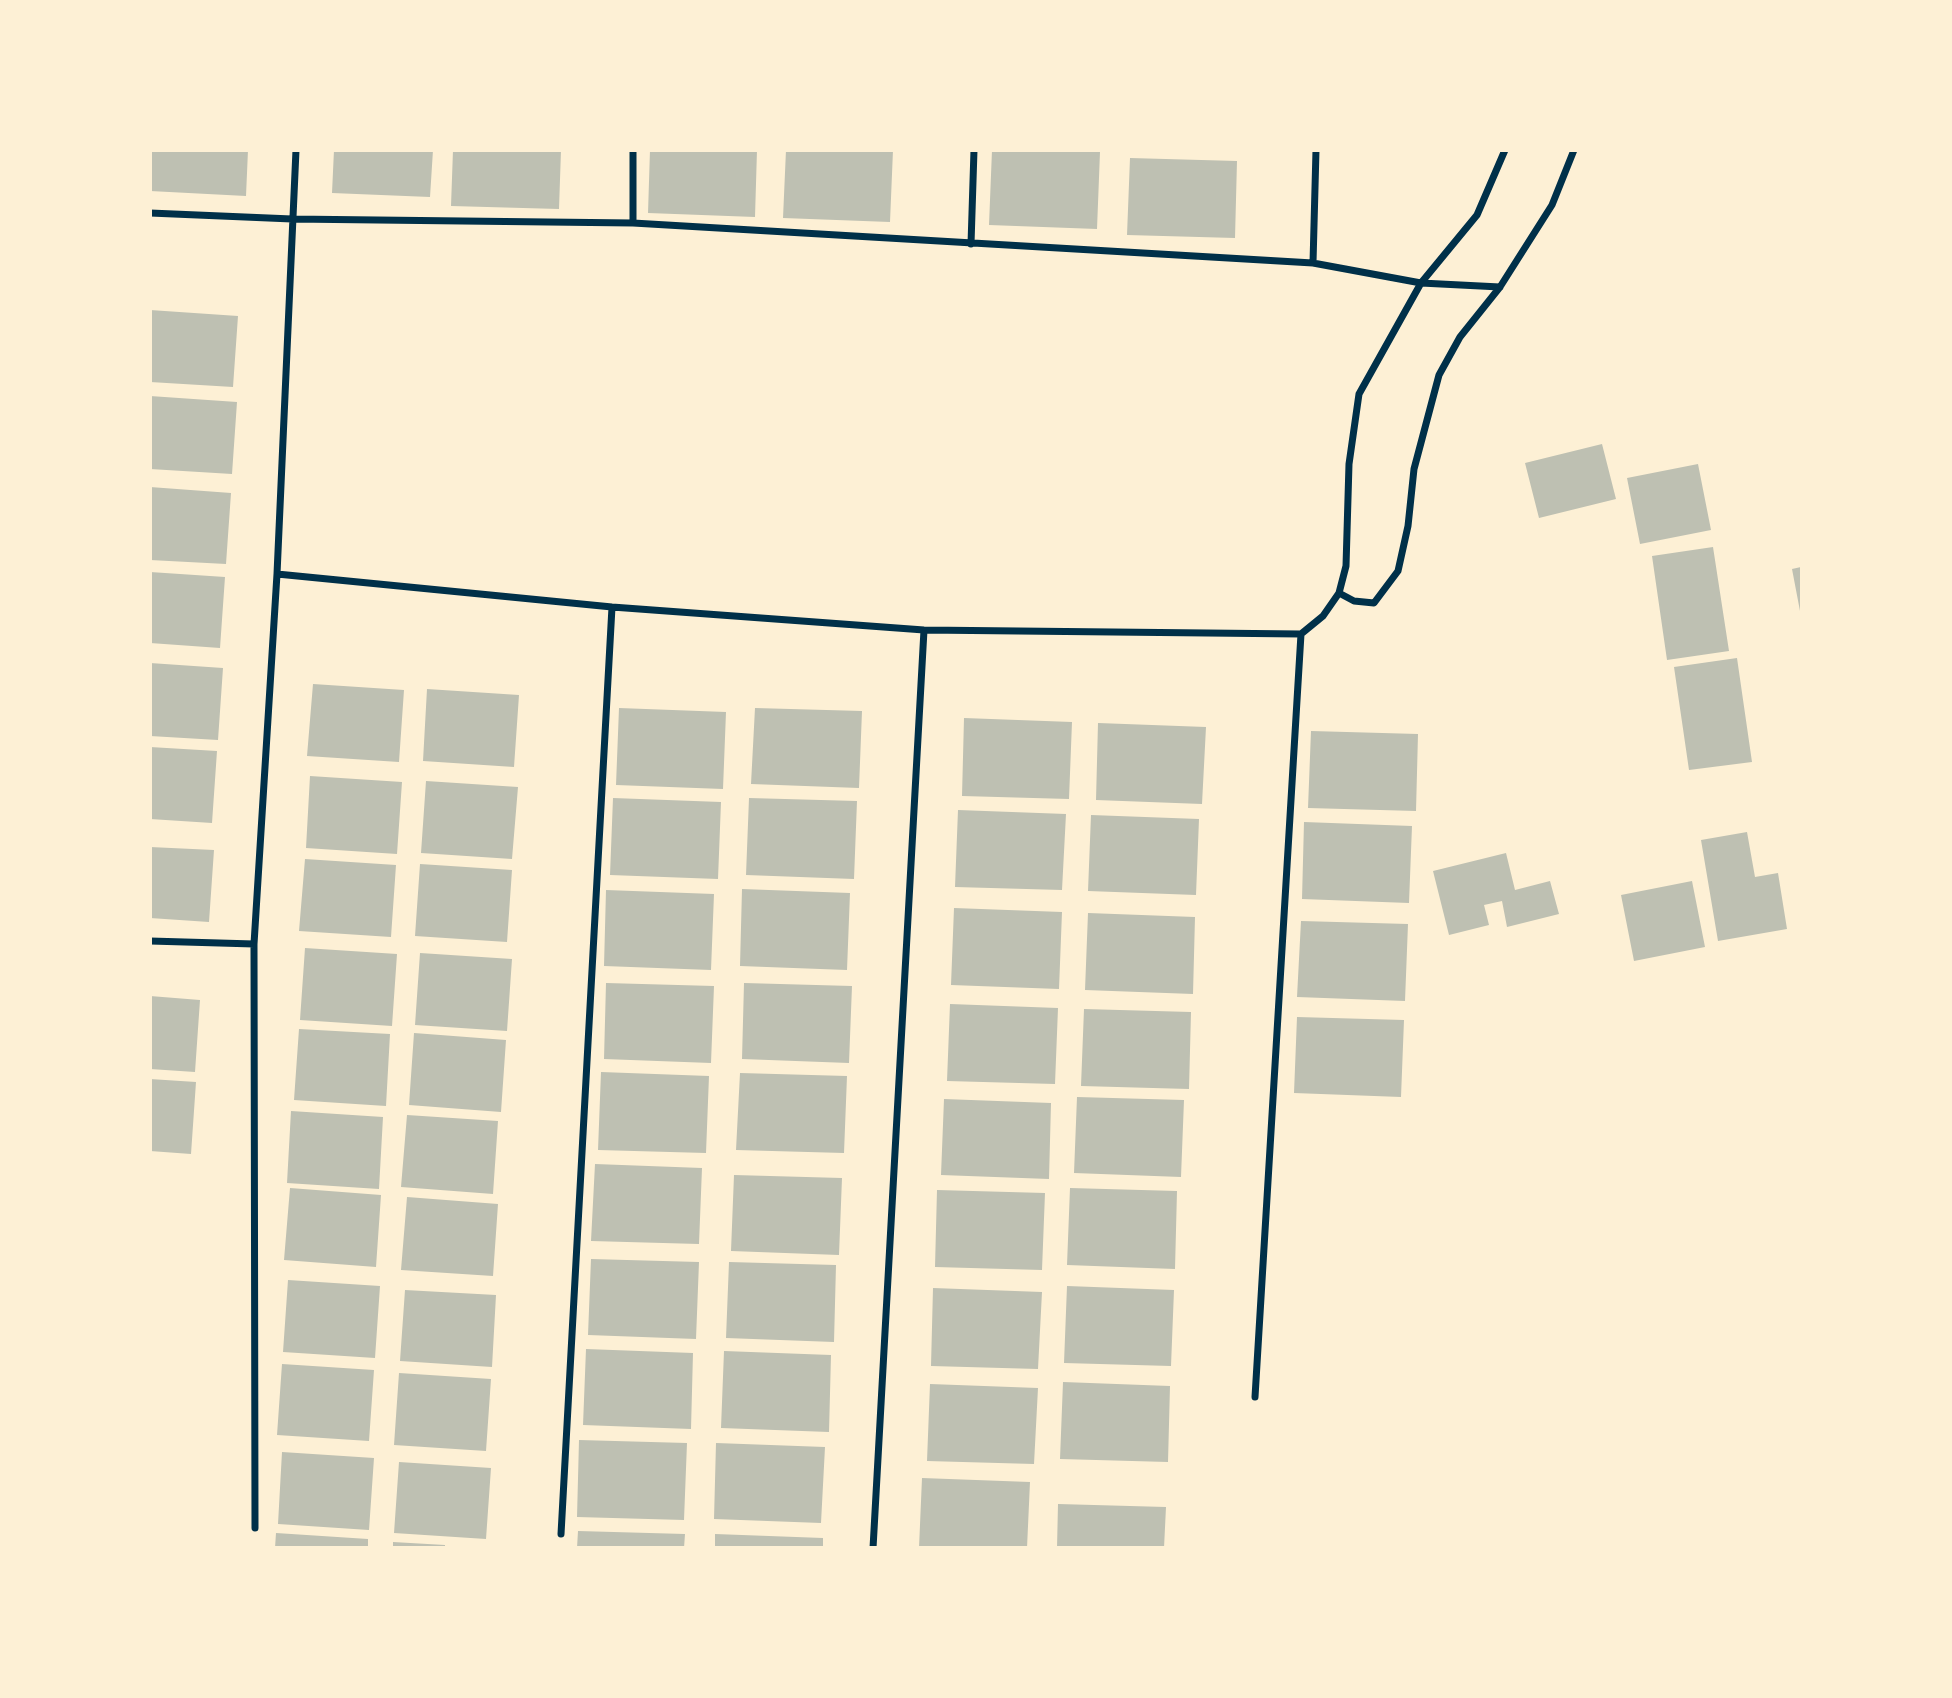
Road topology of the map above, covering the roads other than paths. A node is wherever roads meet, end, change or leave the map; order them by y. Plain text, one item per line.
1 (296, 150) edge
2 (633, 150) edge
3 (974, 150) edge
4 (1316, 150) edge
5 (1505, 150) edge
6 (1574, 150) edge
7 (150, 213) edge
8 (292, 219) junction
9 (633, 223) junction
10 (971, 244) junction
11 (1313, 263) junction
12 (1421, 283) junction
13 (1500, 287) junction
14 (277, 574) junction
15 (1339, 593) junction
16 (612, 607) junction
17 (924, 630) junction
18 (1301, 634) junction
19 (150, 941) edge
20 (254, 944) junction
21 (1255, 1397) dead end
22 (256, 1528) dead end
23 (561, 1534) dead end
24 (873, 1548) edge

1 - 8 street
2 - 9 street
3 - 10 street
4 - 11 street
5 - 12 street
6 - 13 street
7 - 8 street
8 - 9 street
8 - 14 street
9 - 10 street
10 - 11 street
11 - 12 street
12 - 13 street
12 - 15 street
13 - 15 street
14 - 16 street
14 - 20 street
15 - 18 street
16 - 17 street
16 - 23 street
17 - 18 street
17 - 24 street
18 - 21 street
19 - 20 street
20 - 22 street

